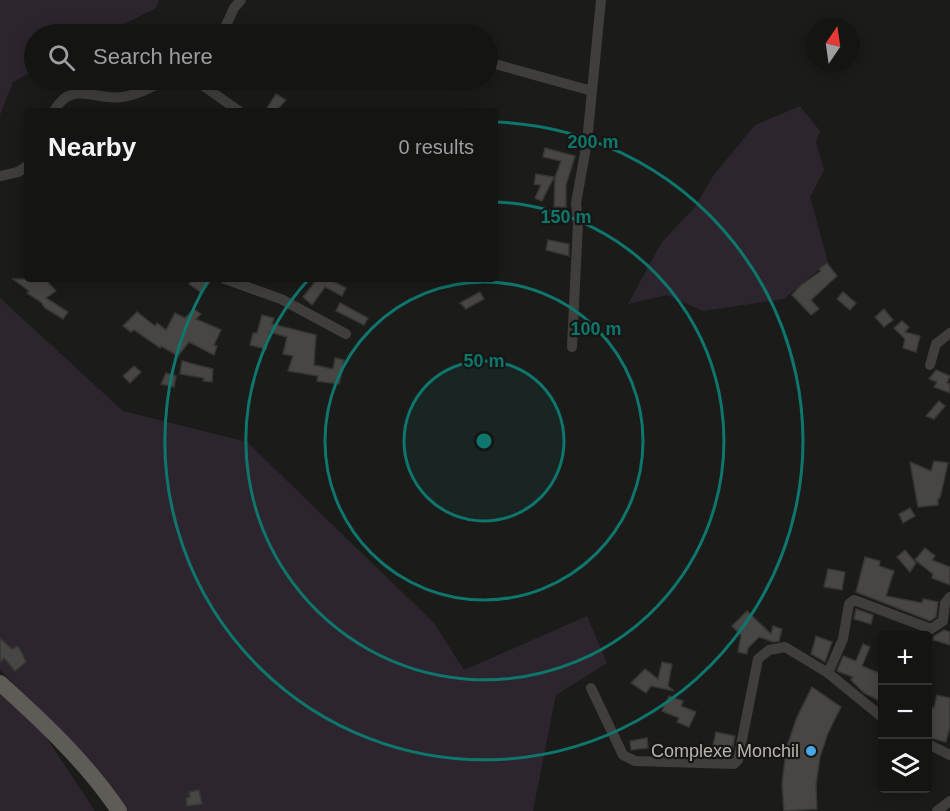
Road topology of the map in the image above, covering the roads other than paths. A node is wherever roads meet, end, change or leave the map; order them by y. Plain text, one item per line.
1 (240, 0) edge
2 (602, 0) edge
3 (227, 24) edge
4 (498, 65) edge
5 (146, 90) edge
6 (209, 90) edge
7 (592, 91) junction
8 (56, 108) edge
9 (235, 108) edge
10 (24, 173) edge
11 (0, 176) edge
12 (234, 282) edge
13 (950, 333) edge
14 (346, 334) dead end
15 (572, 346) dead end
16 (930, 365) dead end
17 (950, 597) edge
18 (828, 673) junction
19 (0, 683) edge
20 (591, 688) dead end
21 (878, 714) edge
22 (932, 746) edge
23 (950, 755) edge
24 (950, 801) edge
25 (119, 811) edge
26 (937, 811) edge

1 - 3 street
2 - 7 street
4 - 7 street
5 - 8 street
6 - 9 street
7 - 15 street
10 - 11 street
12 - 14 street
13 - 16 street
17 - 18 street
18 - 20 street
18 - 21 street
19 - 25 main road
22 - 23 street
24 - 26 street

